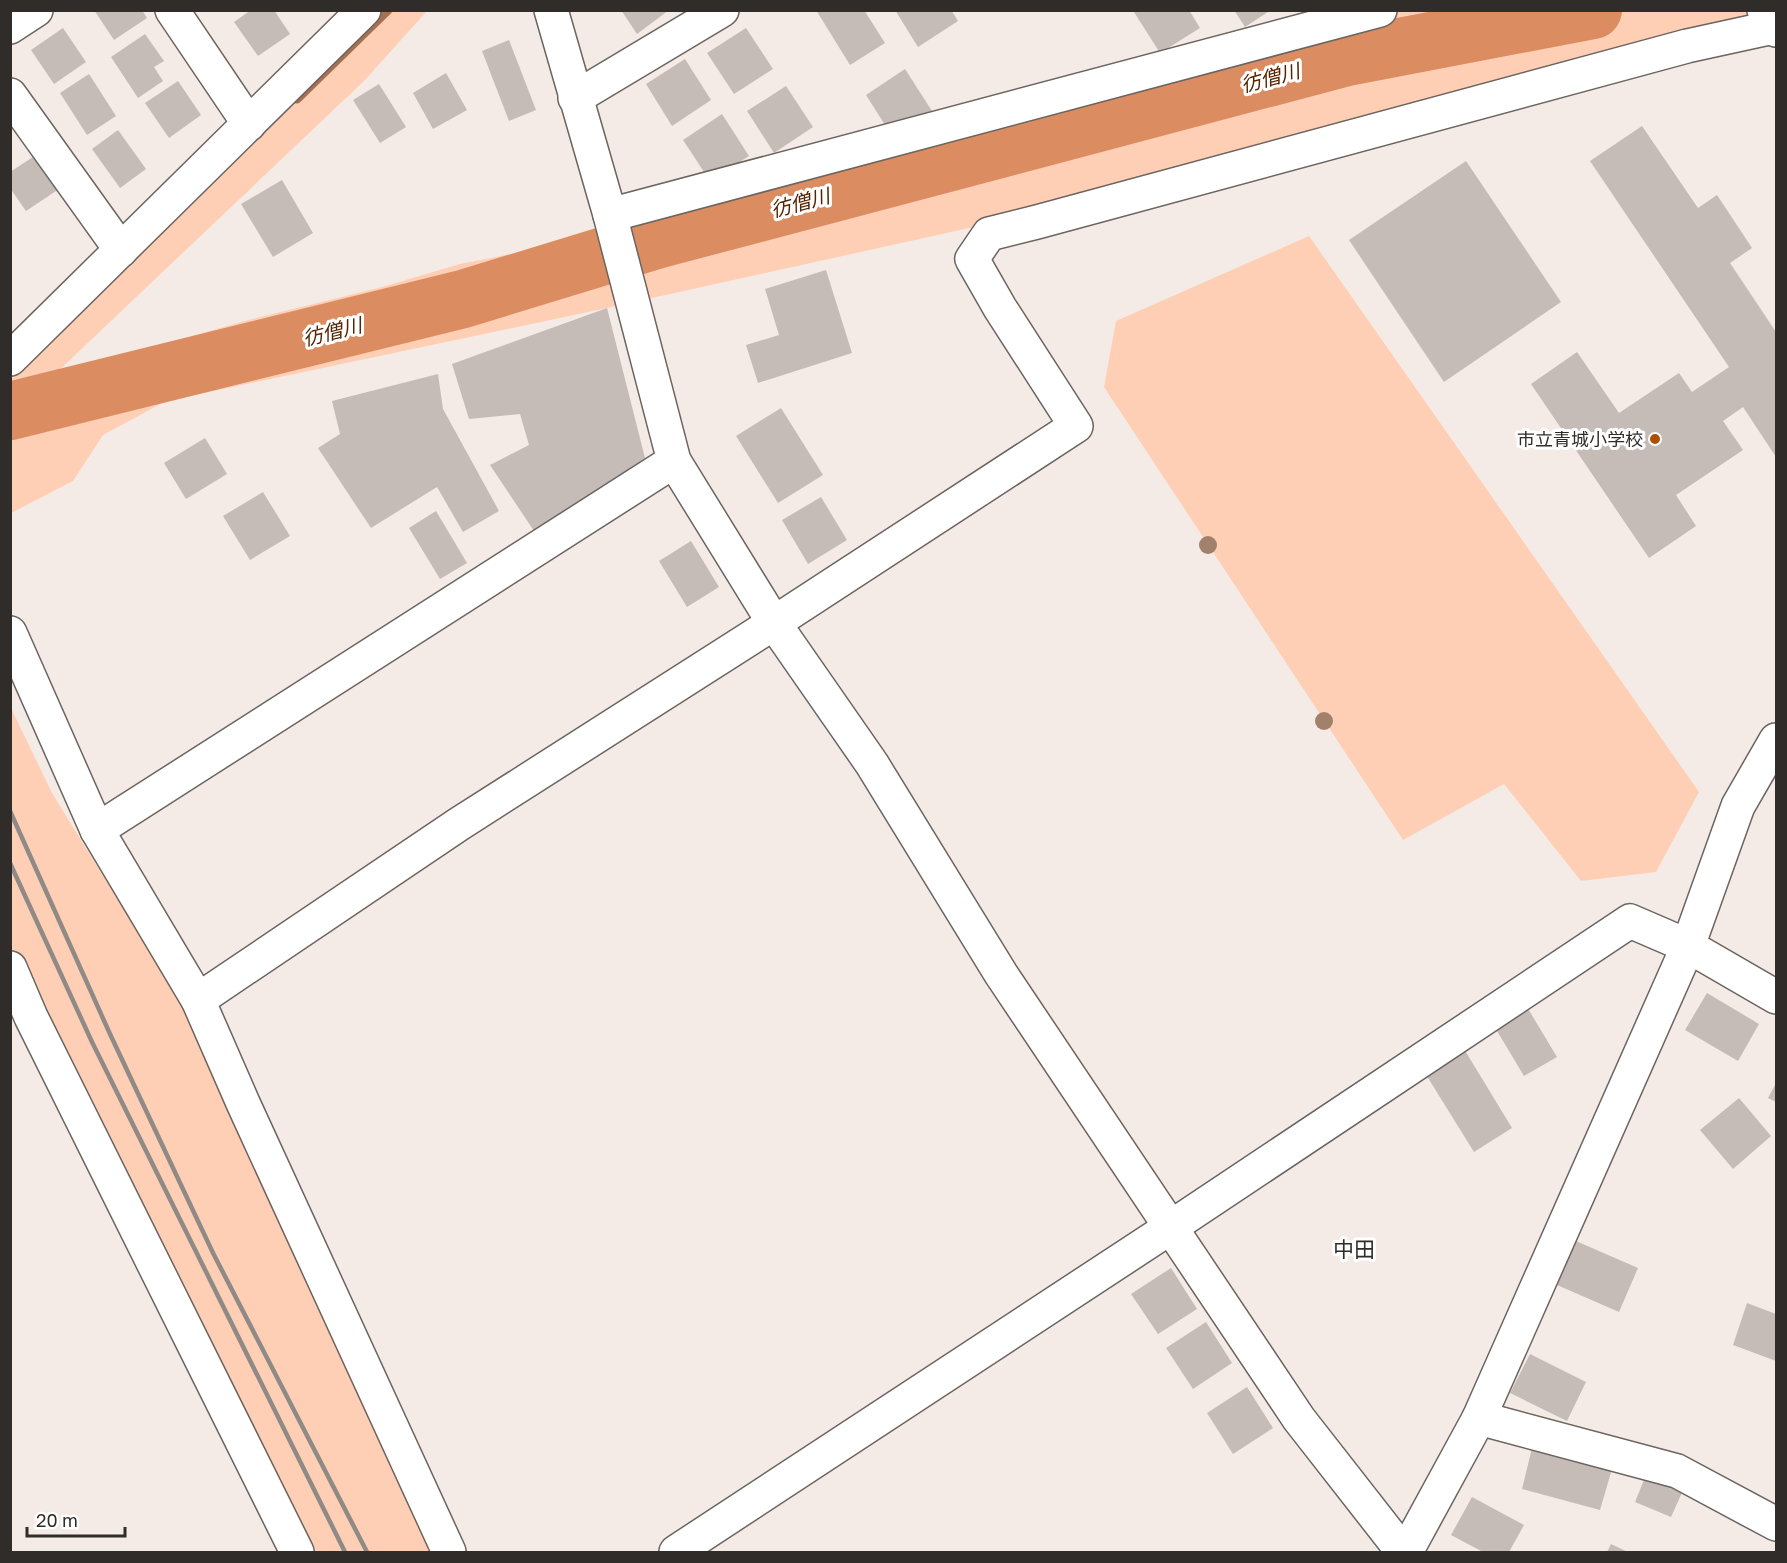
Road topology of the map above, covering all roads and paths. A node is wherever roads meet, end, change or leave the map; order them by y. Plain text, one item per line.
1 (36, 10) edge
2 (172, 10) edge
3 (364, 10) edge
4 (551, 10) edge
5 (722, 10) edge
6 (1380, 10) edge
7 (1772, 22) edge
8 (10, 27) edge
9 (575, 98) junction
10 (16, 115) edge
11 (249, 124) junction
12 (610, 215) junction
13 (121, 250) junction
14 (10, 359) edge
15 (674, 460) junction
16 (774, 623) junction
17 (10, 633) edge
18 (1776, 740) edge
19 (97, 830) junction
20 (1688, 946) junction
21 (10, 968) edge
22 (1776, 997) edge
23 (198, 1000) junction
24 (21, 1022) edge
25 (1171, 1227) junction
26 (1479, 1418) junction
27 (1776, 1524) edge
28 (297, 1552) edge
29 (449, 1552) edge
30 (676, 1552) edge
31 (1404, 1552) edge

1 - 8 street
2 - 11 street
3 - 11 street
4 - 9 street
5 - 9 street
6 - 12 street
7 - 16 street
9 - 12 street
10 - 13 street
11 - 13 street
12 - 15 street
13 - 14 street
15 - 16 street
15 - 19 street
16 - 23 street
16 - 25 street
17 - 19 street
18 - 20 street
19 - 23 street
20 - 22 street
20 - 25 street
20 - 26 street
21 - 24 street
23 - 29 street
24 - 28 street
25 - 30 street
25 - 31 street
26 - 27 street
26 - 31 street

